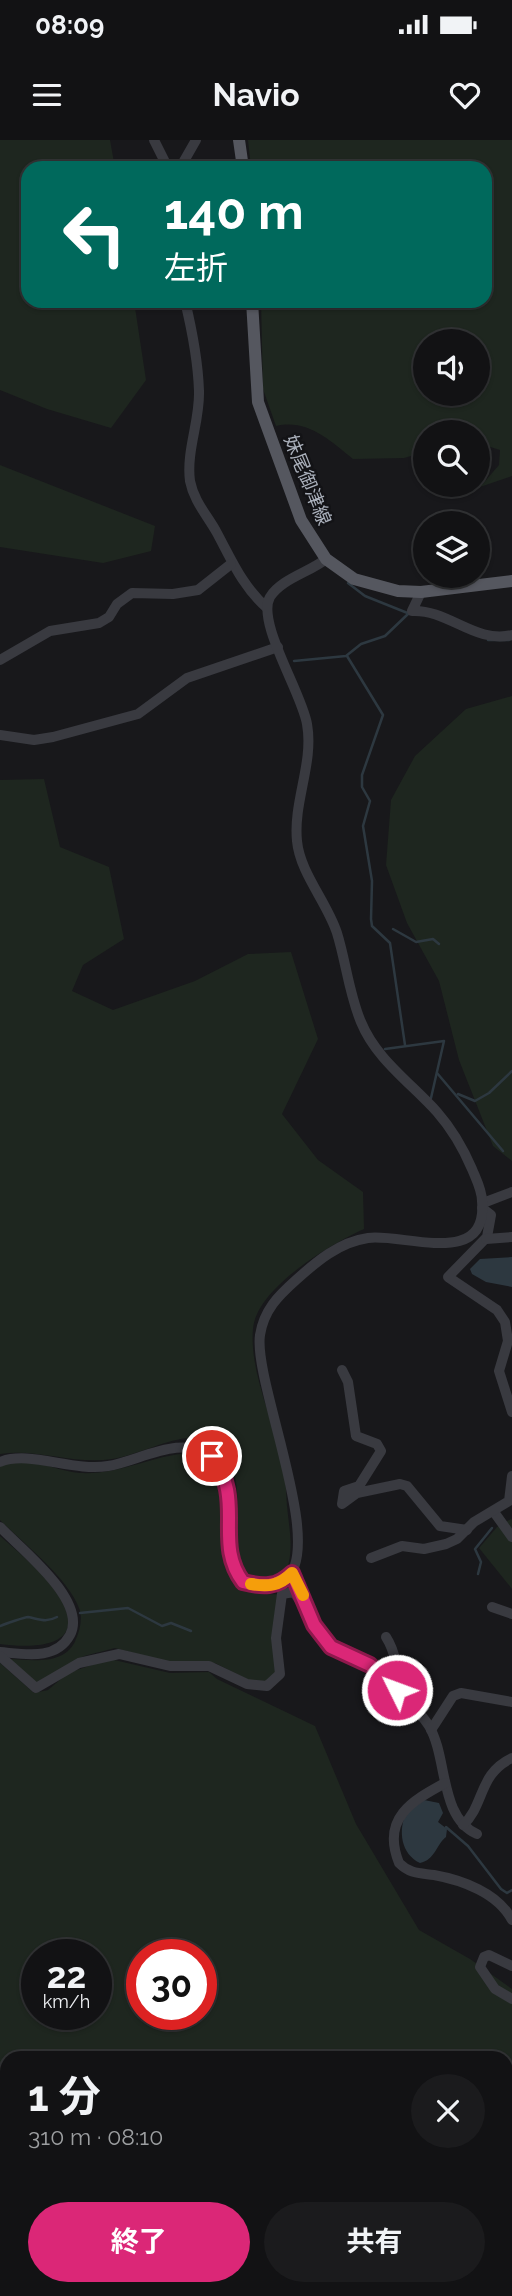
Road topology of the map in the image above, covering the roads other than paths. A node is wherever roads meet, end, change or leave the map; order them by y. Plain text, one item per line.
1 (154, 140) edge
2 (196, 140) edge
3 (239, 140) edge
4 (164, 161) edge
5 (184, 161) edge
6 (242, 161) edge
7 (188, 308) edge
8 (252, 308) edge
9 (326, 559) junction
10 (231, 564) junction
11 (512, 581) edge
12 (421, 592) junction
13 (267, 608) junction
14 (512, 635) edge
15 (278, 647) junction
16 (0, 660) edge
17 (0, 735) edge
18 (512, 1192) edge
19 (483, 1206) junction
20 (512, 1237) edge
21 (485, 1239) junction
22 (342, 1370) dead end
23 (512, 1412) edge
24 (0, 1462) edge
25 (512, 1476) edge
26 (499, 1518) junction
27 (0, 1527) edge
28 (467, 1530) junction
29 (512, 1537) edge
30 (371, 1558) dead end
31 (292, 1573) junction
32 (492, 1607) dead end
33 (512, 1614) edge
34 (309, 1615) junction
35 (386, 1637) dead end
36 (0, 1654) edge
37 (397, 1690) junction
38 (512, 1702) edge
39 (431, 1730) junction
40 (512, 1758) edge
41 (445, 1783) junction
42 (463, 1825) junction
43 (477, 1835) dead end
44 (512, 1920) edge
45 (512, 1966) edge
46 (512, 1999) edge

1 - 4 street
2 - 5 street
3 - 6 main road
7 - 10 street
8 - 9 main road, 妹尾御津線
9 - 12 main road, 妹尾御津線
9 - 13 street
10 - 13 street
10 - 16 street
11 - 12 main road, 妹尾御津線
12 - 14 street
13 - 15 street
15 - 17 street
15 - 19 street
18 - 19 street
19 - 21 street
19 - 31 street
20 - 21 street
21 - 23 street
22 - 28 street
24 - 31 street
25 - 26 street
26 - 28 street
26 - 29 street
27 - 36 street
28 - 30 street
31 - 34 street
32 - 33 street
34 - 36 street
34 - 37 street
35 - 37 street
37 - 39 street
38 - 39 street
39 - 41 street
40 - 42 street
41 - 42 street
41 - 44 street
42 - 43 street
45 - 46 street

